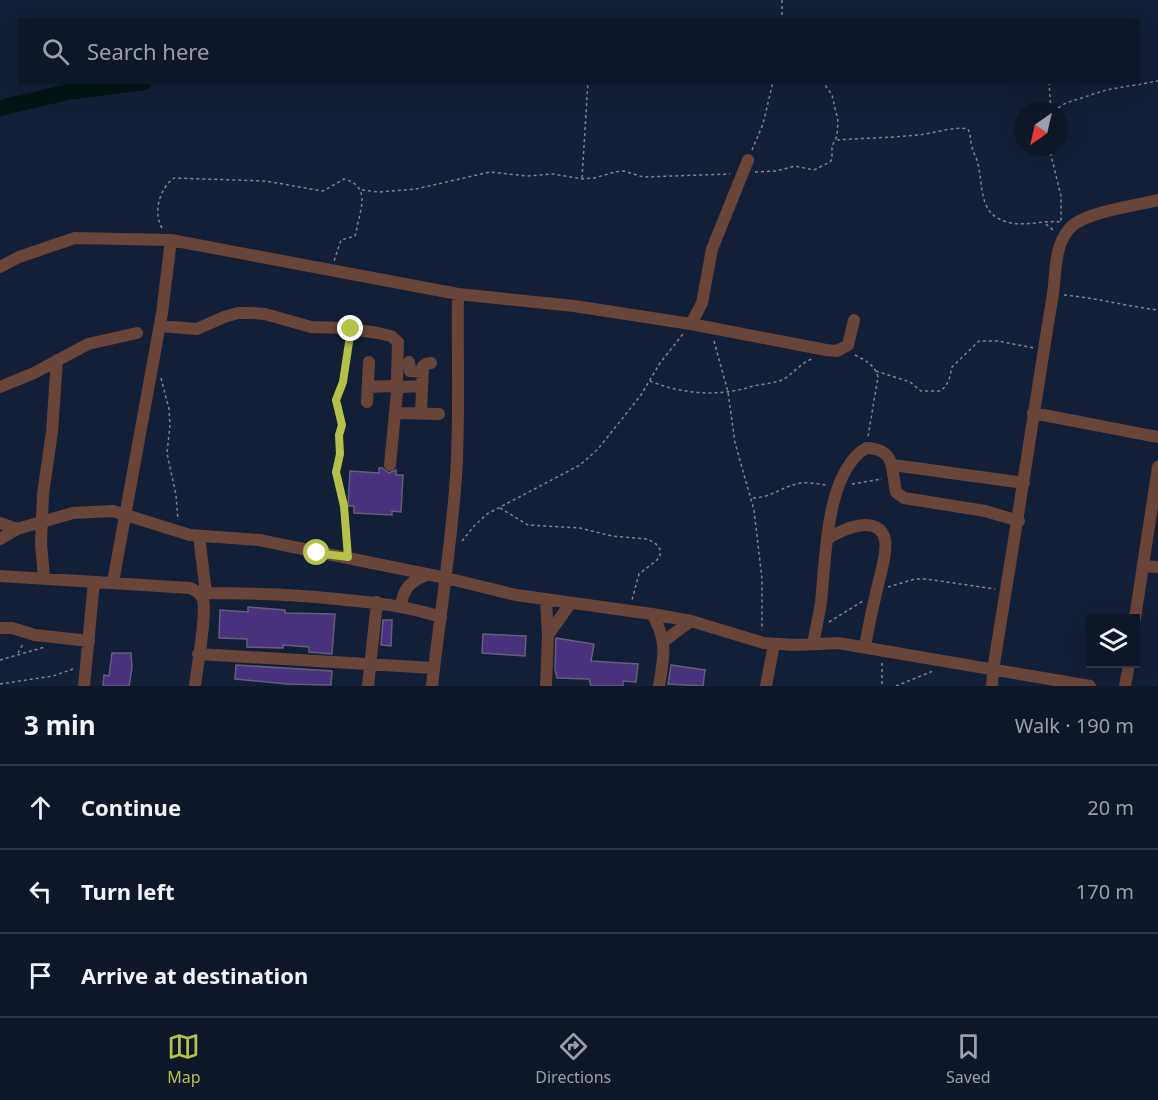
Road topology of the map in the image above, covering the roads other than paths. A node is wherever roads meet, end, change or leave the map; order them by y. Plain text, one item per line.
1 (748, 159) road end
2 (1158, 200) edge
3 (171, 240) junction
4 (0, 267) edge
5 (458, 294) junction
6 (854, 320) dead end
7 (691, 324) junction
8 (160, 326) junction
9 (137, 333) dead end
10 (57, 360) junction
11 (369, 362) dead end
12 (409, 362) dead end
13 (422, 386) junction
14 (0, 387) edge
15 (368, 387) junction
16 (397, 387) junction
17 (367, 402) dead end
18 (396, 413) junction
19 (1033, 413) junction
20 (421, 414) junction
21 (439, 414) dead end
22 (1158, 437) edge
23 (390, 465) dead end
24 (1158, 467) edge
25 (892, 471) junction
26 (1024, 483) junction
27 (126, 514) junction
28 (1018, 521) junction
29 (0, 522) edge
30 (41, 522) junction
31 (17, 529) junction
32 (194, 535) junction
33 (829, 538) junction
34 (0, 539) edge
35 (1143, 566) junction
36 (1158, 567) edge
37 (427, 574) junction
38 (0, 576) edge
39 (44, 578) junction
40 (446, 578) junction
41 (94, 582) junction
42 (113, 582) junction
43 (203, 593) junction
44 (546, 600) junction
45 (377, 602) junction
46 (570, 604) junction
47 (401, 606) junction
48 (652, 614) junction
49 (1136, 614) edge
50 (441, 617) junction
51 (692, 621) junction
52 (0, 628) edge
53 (548, 635) junction
54 (814, 637) junction
55 (663, 640) junction
56 (89, 641) junction
57 (769, 644) junction
58 (865, 646) junction
59 (198, 654) junction
60 (371, 663) junction
61 (434, 668) junction
62 (1128, 668) edge
63 (993, 670) junction
64 (84, 686) edge
65 (195, 686) edge
66 (369, 686) edge
67 (432, 686) edge
68 (546, 686) edge
69 (659, 686) edge
70 (766, 686) edge
71 (992, 686) edge
72 (1090, 686) edge
73 (1125, 686) edge

1 - 7 street
2 - 19 street
3 - 4 street
3 - 5 street
3 - 8 street
5 - 7 street
5 - 40 street
6 - 7 street
8 - 16 street
8 - 27 street
9 - 10 street
10 - 14 street
10 - 30 street
11 - 15 street
12 - 13 street
13 - 16 street
13 - 20 street
15 - 16 street
15 - 17 street
16 - 18 street
18 - 20 street
18 - 23 street
19 - 22 street
19 - 26 street
20 - 21 street
24 - 35 street
25 - 26 street
25 - 28 street
25 - 33 street
26 - 28 street
27 - 30 street
27 - 32 street
27 - 42 street
28 - 63 street
29 - 31 street
30 - 31 street
30 - 39 street
31 - 34 street
32 - 37 street
32 - 43 street
33 - 54 street
33 - 58 street
35 - 36 street
35 - 49 street
37 - 40 street
37 - 47 street
38 - 39 street
39 - 41 street
40 - 44 street
40 - 50 street
41 - 42 street
41 - 56 street
42 - 43 street
43 - 45 street
43 - 59 street
44 - 46 street
44 - 53 street
45 - 47 street
45 - 60 street
46 - 48 street
46 - 53 street
47 - 50 street
48 - 51 street
48 - 55 street
50 - 61 street
51 - 55 street
51 - 57 street
52 - 56 street
53 - 68 street
54 - 57 street
54 - 58 street
55 - 69 street
56 - 64 street
57 - 70 street
58 - 63 street
59 - 60 street
59 - 65 street
60 - 61 street
60 - 66 street
61 - 67 street
62 - 73 street
63 - 71 street
63 - 72 street

